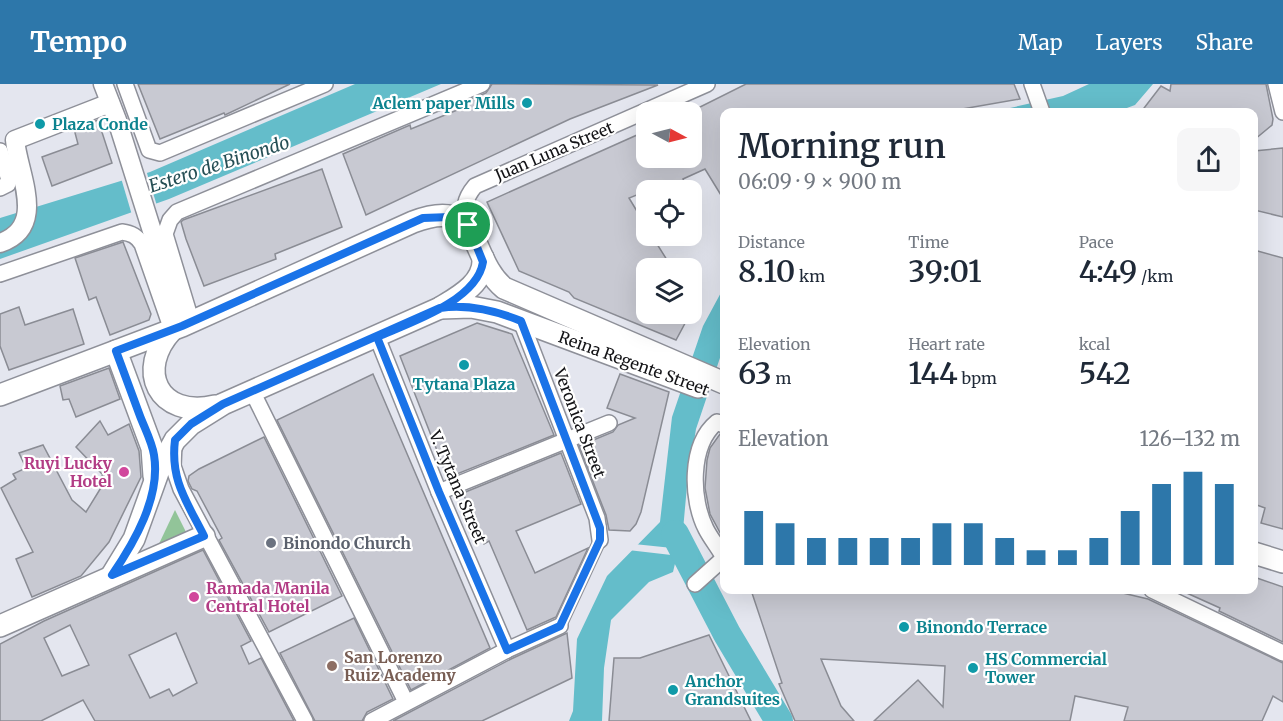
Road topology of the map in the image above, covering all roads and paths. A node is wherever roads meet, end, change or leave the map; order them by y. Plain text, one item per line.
1 (103, 84) edge
2 (125, 84) edge
3 (325, 84) edge
4 (482, 84) edge
5 (707, 84) edge
6 (1032, 84) edge
7 (1276, 84) edge
8 (110, 103) junction
9 (1040, 106) edge
10 (1283, 112) edge
11 (8, 143) edge
12 (0, 151) edge
13 (0, 188) edge
14 (468, 225) junction
15 (0, 243) edge
16 (483, 258) junction
17 (0, 274) edge
18 (440, 308) junction
19 (521, 321) junction
20 (177, 328) junction
21 (377, 337) junction
22 (116, 351) junction
23 (685, 374) junction
24 (720, 382) edge
25 (2, 389) edge
26 (252, 391) junction
27 (720, 395) edge
28 (223, 404) junction
29 (609, 423) dead end
30 (720, 423) edge
31 (175, 440) junction
32 (567, 441) junction
33 (154, 486) junction
34 (439, 492) junction
35 (204, 536) junction
36 (600, 540) joint
37 (720, 552) edge
38 (1258, 554) edge
39 (720, 562) edge
40 (1283, 562) edge
41 (1258, 568) edge
42 (112, 575) junction
43 (1283, 576) edge
44 (695, 584) dead end
45 (1160, 594) edge
46 (0, 626) edge
47 (560, 626) joint
48 (507, 650) junction
49 (1283, 653) edge
50 (406, 702) junction
51 (304, 721) edge
52 (372, 721) edge

1 - 8 street
2 - 3 street
4 - 20 street
5 - 14 street, Juan Luna Street
6 - 9 street
7 - 10 street
8 - 11 street
8 - 20 street
11 - 15 street
12 - 13 street
14 - 16 main road, Reina Regente Street
14 - 20 main road
16 - 18 main road
16 - 23 main road, Reina Regente Street
17 - 20 street
18 - 19 main road, Reina Regente Street
18 - 21 main road
19 - 23 main road, Reina Regente Street
19 - 32 street, Veronica Street
20 - 22 main road
20 - 28 main road
21 - 26 main road
21 - 34 street, V. Tytana Street
22 - 25 main road
22 - 33 main road
23 - 24 main road, Reina Regente Street
23 - 27 main road, Reina Regente Street
26 - 28 main road
26 - 50 street
28 - 31 main road
29 - 32 street
30 - 37 street
31 - 33 main road
31 - 35 street
32 - 34 street
32 - 36 street, Veronica Street
33 - 42 main road
34 - 48 street, V. Tytana Street
35 - 42 main road
35 - 51 street
36 - 47 street
38 - 40 main road
39 - 44 street
41 - 43 main road
42 - 46 main road
45 - 49 street
47 - 48 street
48 - 50 street
50 - 52 street

